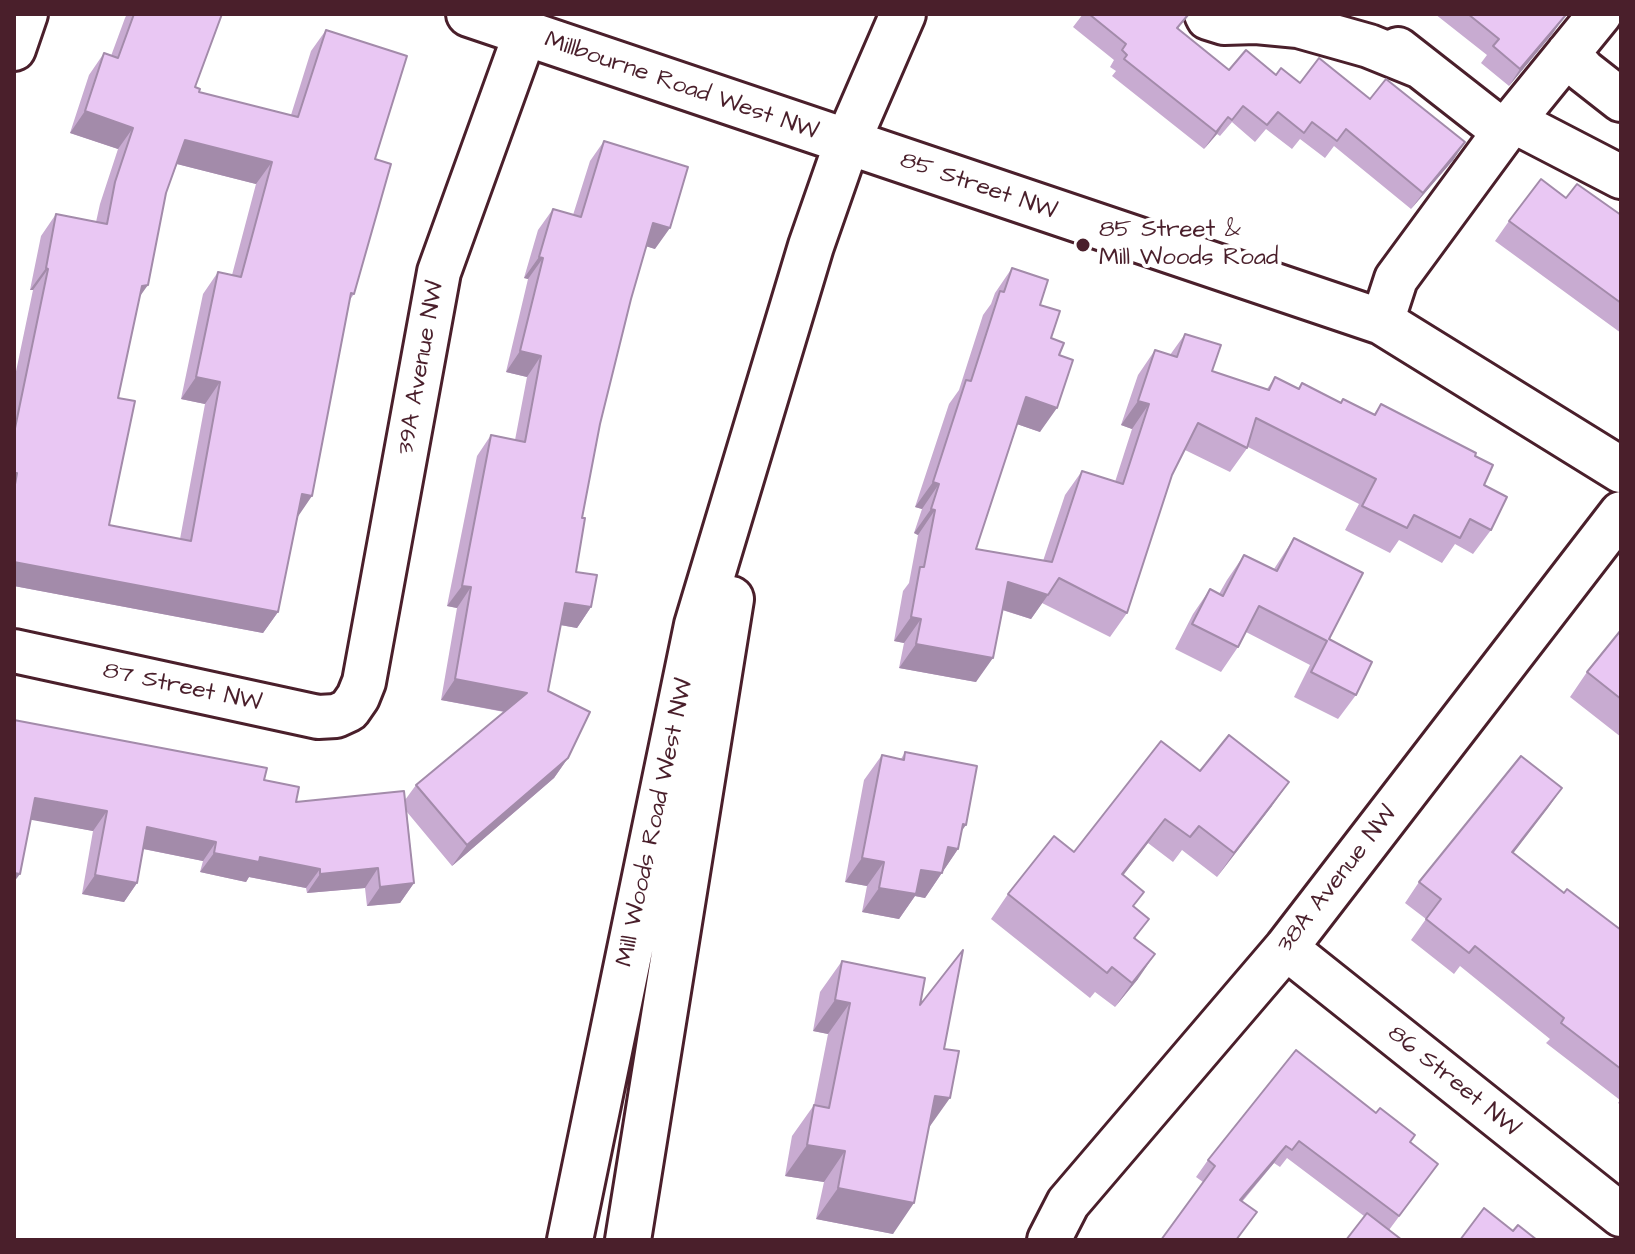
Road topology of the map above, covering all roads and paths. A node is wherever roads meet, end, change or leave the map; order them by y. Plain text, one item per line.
1 (26, 14) edge
2 (469, 14) edge
3 (903, 14) edge
4 (1206, 14) edge
5 (1353, 14) edge
6 (1600, 14) edge
7 (525, 34) junction
8 (14, 49) edge
9 (1568, 53) junction
10 (1421, 67) junction
11 (1621, 100) edge
12 (1509, 127) junction
13 (847, 143) junction
14 (1621, 177) edge
15 (1382, 322) junction
16 (761, 411) junction
17 (1621, 470) edge
18 (1621, 513) edge
19 (14, 651) edge
20 (349, 710) joint
21 (1286, 948) junction
22 (1621, 1215) edge
23 (570, 1240) edge
24 (628, 1240) edge
25 (1049, 1240) edge

1 - 8 street
2 - 7 street, Millbourne Road West NW
3 - 13 street, Mill Woods Road West NW
4 - 10 street
5 - 10 street
6 - 9 street
7 - 13 street, Millbourne Road West NW
7 - 20 street, 39A Avenue NW
9 - 11 street
9 - 12 street
10 - 12 street
12 - 14 street
12 - 15 street
13 - 15 street, 85 Street NW
13 - 16 street, Mill Woods Road West NW
15 - 17 street, 85 Street NW
16 - 23 street, Mill Woods Road West NW
16 - 24 street, Mill Woods Road West NW
18 - 21 street, 38A Avenue NW
19 - 20 street, 87 Street NW
21 - 22 street, 86 Street NW
21 - 25 street, 38A Avenue NW

